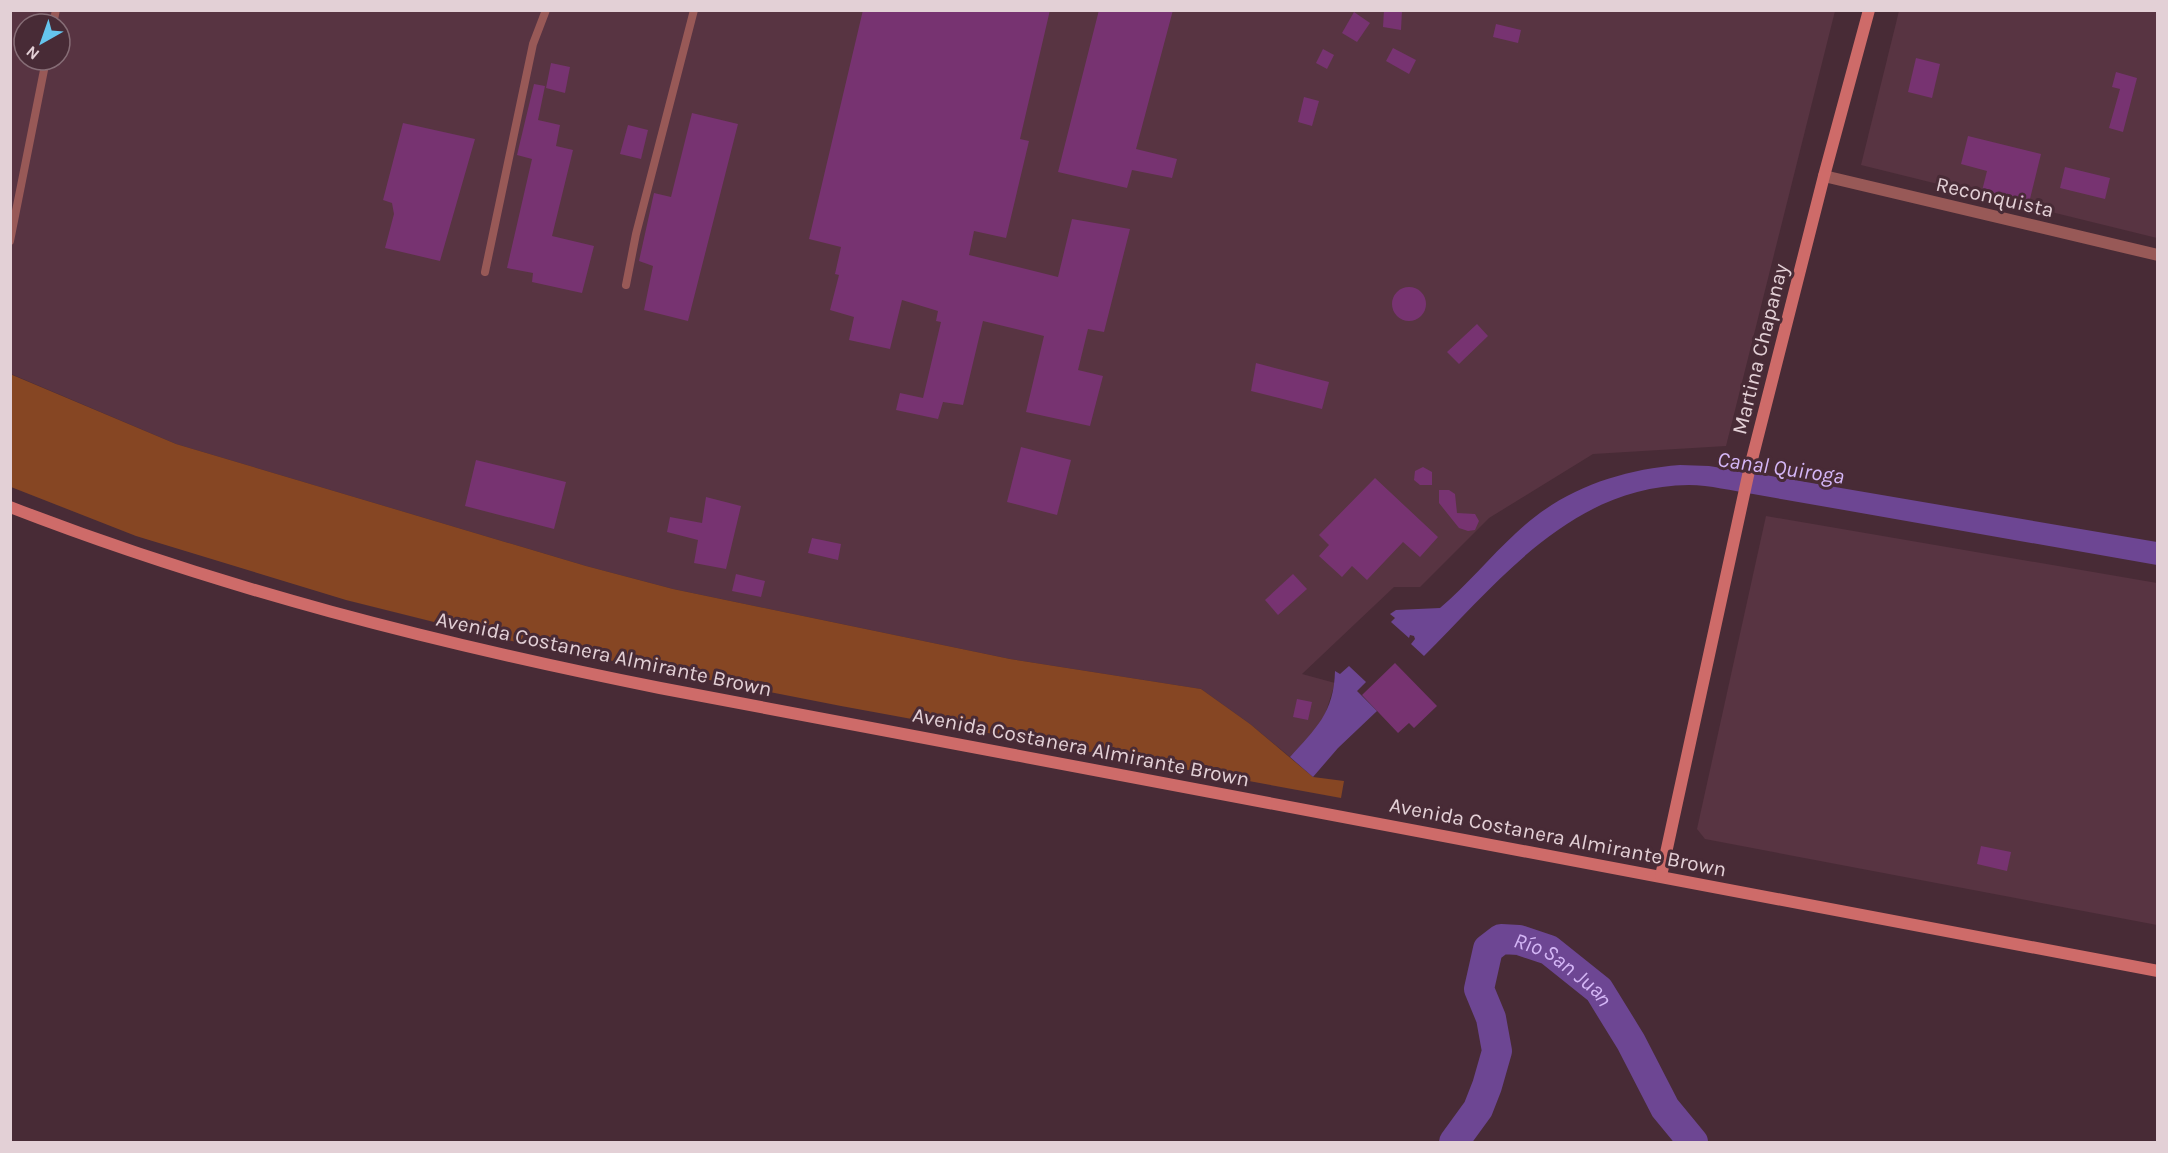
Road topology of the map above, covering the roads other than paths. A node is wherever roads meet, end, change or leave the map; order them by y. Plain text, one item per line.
1 (546, 10) edge
2 (694, 10) edge
3 (1869, 10) edge
4 (44, 72) edge
5 (1824, 176) junction
6 (10, 241) edge
7 (2157, 255) edge
8 (485, 272) dead end
9 (626, 285) dead end
10 (10, 507) edge
11 (1661, 876) junction
12 (2157, 971) edge

1 - 8 lane
2 - 9 lane
3 - 5 main road, Martina Chapanay
4 - 6 lane
5 - 7 street, Reconquista
5 - 11 main road, Martina Chapanay
10 - 11 main road, Avenida Costanera Almirante Brown
11 - 12 main road, Avenida Costanera Almirante Brown

